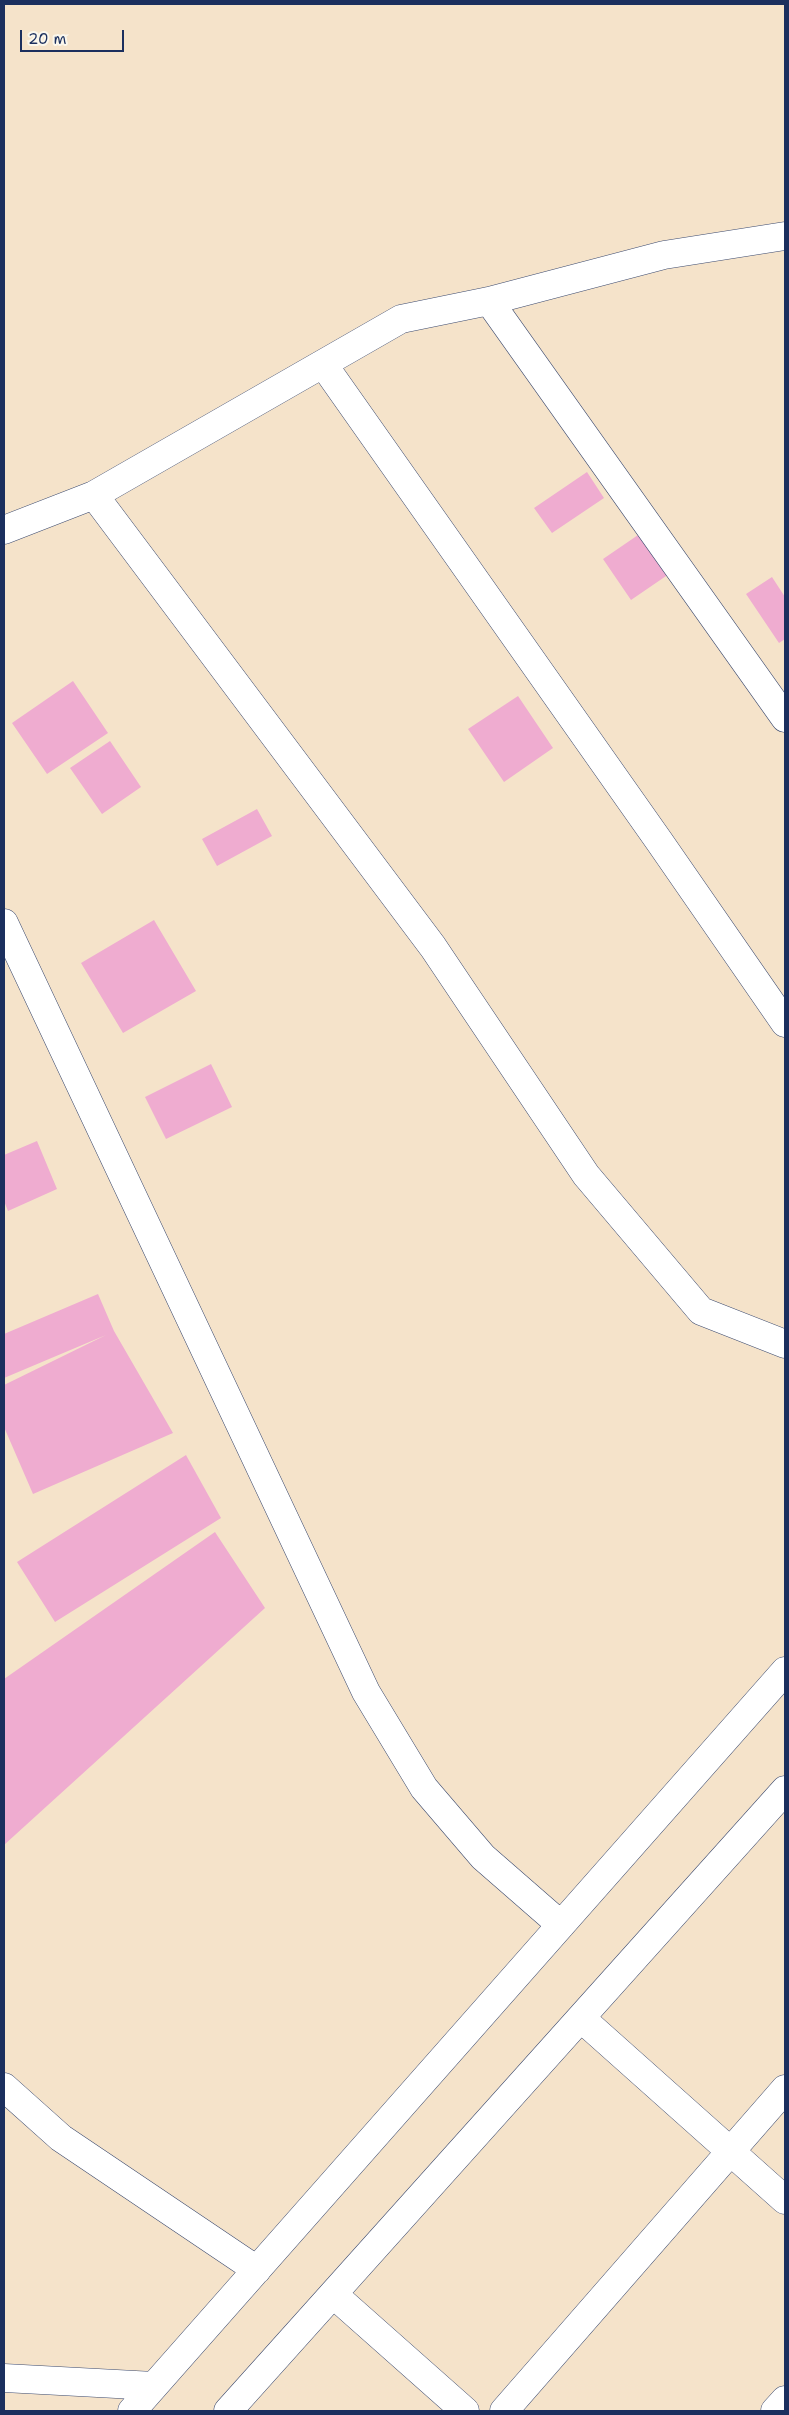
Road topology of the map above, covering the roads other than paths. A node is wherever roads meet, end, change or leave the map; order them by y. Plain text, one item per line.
1 (785, 236) edge
2 (489, 301) junction
3 (322, 364) junction
4 (94, 494) junction
5 (4, 530) edge
6 (785, 718) edge
7 (4, 923) edge
8 (785, 1023) edge
9 (785, 1344) edge
10 (785, 1672) edge
11 (785, 1790) edge
12 (561, 1925) junction
13 (582, 2019) junction
14 (4, 2087) edge
15 (785, 2089) edge
16 (730, 2152) junction
17 (785, 2200) edge
18 (257, 2270) junction
19 (333, 2294) junction
20 (4, 2378) edge
21 (154, 2386) junction
22 (785, 2400) edge
23 (132, 2411) edge
24 (228, 2411) edge
25 (465, 2411) edge
26 (504, 2411) edge
27 (775, 2411) edge

1 - 2 street
2 - 3 street
2 - 6 street
3 - 4 street
3 - 8 street
4 - 5 street
4 - 9 street
7 - 12 street
10 - 12 street
11 - 13 street
12 - 18 street
13 - 16 street
13 - 19 street
14 - 18 street
15 - 16 street
16 - 17 street
16 - 26 street
18 - 21 street
19 - 24 street
19 - 25 street
20 - 21 street
21 - 23 street
22 - 27 street

